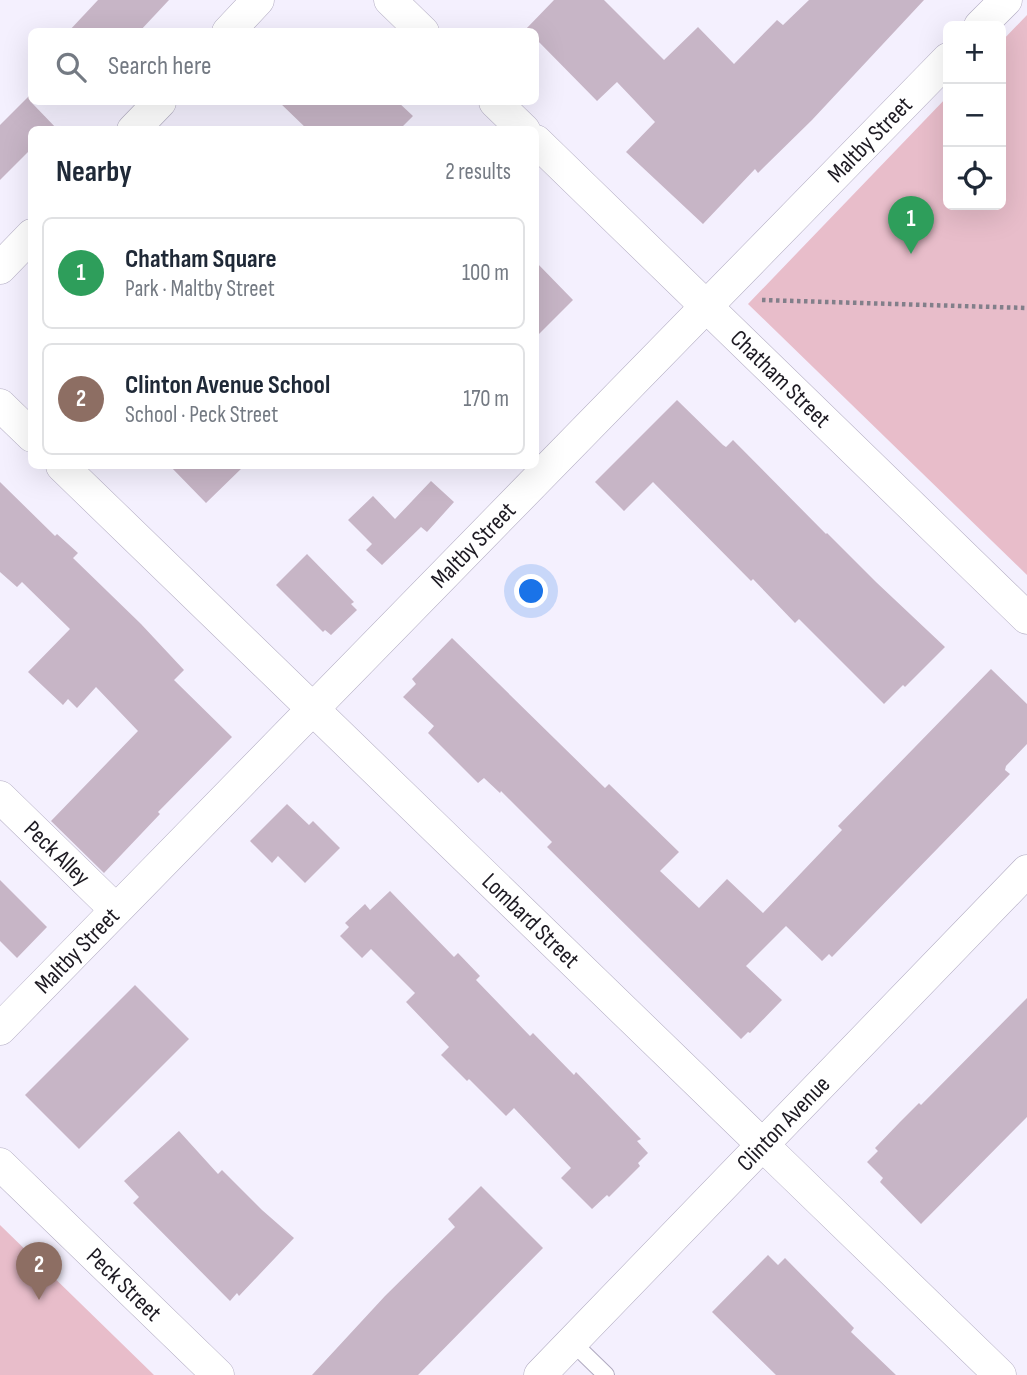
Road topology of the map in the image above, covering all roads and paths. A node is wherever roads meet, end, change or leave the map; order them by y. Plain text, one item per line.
1 (258, 0) edge
2 (390, 0) edge
3 (1006, 0) edge
4 (985, 21) edge
5 (232, 28) edge
6 (419, 28) edge
7 (943, 64) edge
8 (157, 105) edge
9 (498, 105) edge
10 (137, 126) edge
11 (520, 126) edge
12 (539, 144) edge
13 (28, 239) edge
14 (0, 268) edge
15 (762, 300) dead end
16 (707, 307) junction
17 (1027, 308) edge
18 (0, 405) edge
19 (28, 432) edge
20 (65, 469) edge
21 (1027, 618) edge
22 (314, 710) junction
23 (0, 797) edge
24 (1027, 872) edge
25 (116, 910) junction
26 (0, 1029) edge
27 (763, 1145) junction
28 (0, 1164) edge
29 (572, 1342) junction
30 (218, 1375) edge
31 (540, 1375) edge
32 (606, 1375) edge
33 (1000, 1375) edge

1 - 5 street
2 - 6 street
3 - 4 street
7 - 16 street, Maltby Street
8 - 10 street
9 - 11 street
12 - 16 street, Chatham Street
13 - 14 street
15 - 17 path
16 - 21 street, Chatham Street
16 - 22 street, Maltby Street
18 - 19 street
20 - 22 street, Lombard Street
22 - 25 street, Maltby Street
22 - 27 street, Lombard Street
23 - 25 street, Peck Alley
24 - 27 street, Clinton Avenue
25 - 26 street, Maltby Street
27 - 29 street, Clinton Avenue
27 - 33 street, Lombard Street
28 - 30 street, Peck Street
29 - 31 street, Clinton Avenue
29 - 32 lane

